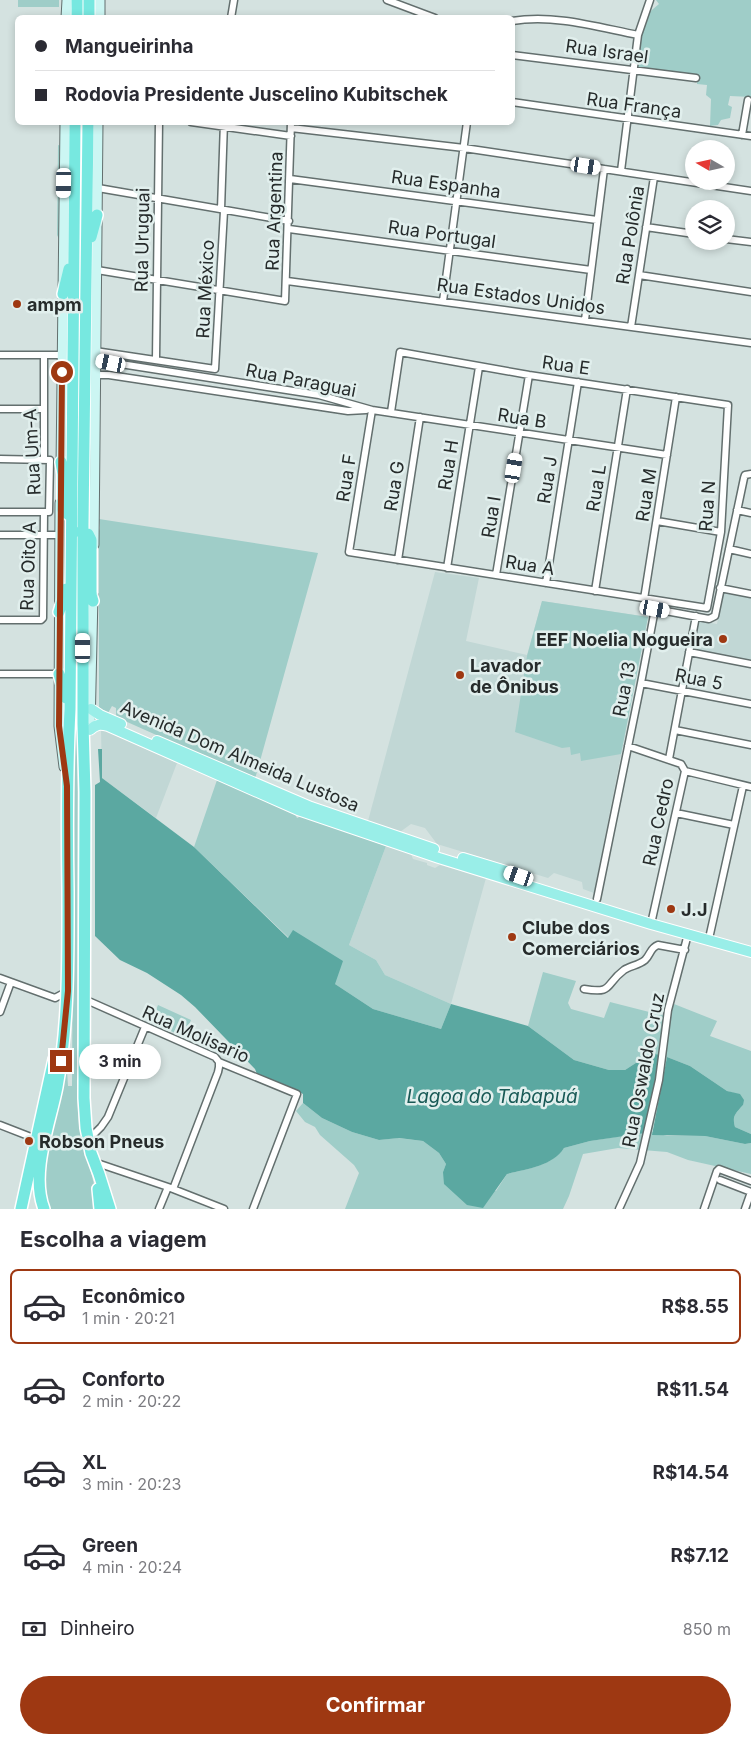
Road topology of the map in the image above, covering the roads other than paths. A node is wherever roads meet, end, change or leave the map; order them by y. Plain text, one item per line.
1 (67, 0) edge
2 (77, 0) edge
3 (90, 0) edge
4 (100, 0) edge
5 (234, 0) edge
6 (387, 0) edge
7 (650, 0) edge
8 (66, 15) edge
9 (76, 15) edge
10 (89, 15) edge
11 (100, 15) edge
12 (232, 15) edge
13 (428, 15) edge
14 (515, 20) edge
15 (638, 35) junction
16 (515, 55) edge
17 (634, 70) junction
18 (696, 78) dead end
19 (748, 100) dead end
20 (515, 102) edge
21 (628, 119) junction
22 (65, 125) edge
23 (75, 125) edge
24 (88, 125) edge
25 (98, 125) edge
26 (159, 125) edge
27 (224, 125) edge
28 (467, 125) edge
29 (291, 126) edge
30 (742, 135) junction
31 (291, 136) junction
32 (751, 136) edge
33 (464, 148) junction
34 (604, 169) junction
35 (621, 171) junction
36 (654, 177) junction
37 (290, 179) junction
38 (98, 188) junction
39 (751, 191) edge
40 (158, 198) junction
41 (456, 200) junction
42 (223, 210) junction
43 (97, 214) junction
44 (598, 220) junction
45 (289, 221) junction
46 (646, 227) junction
47 (289, 229) junction
48 (685, 233) edge
49 (735, 239) edge
50 (751, 242) edge
51 (74, 250) junction
52 (450, 250) junction
53 (86, 256) junction
54 (97, 270) junction
55 (591, 270) junction
56 (639, 275) junction
57 (157, 280) junction
58 (287, 280) junction
59 (220, 291) junction
60 (751, 292) edge
61 (63, 294) junction
62 (442, 301) junction
63 (585, 320) junction
64 (631, 327) junction
65 (751, 343) edge
66 (62, 354) junction
67 (0, 355) edge
68 (44, 355) junction
69 (96, 355) junction
70 (156, 359) junction
71 (480, 367) junction
72 (95, 375) junction
73 (529, 375) junction
74 (578, 382) junction
75 (627, 389) junction
76 (676, 397) junction
77 (728, 405) joint
78 (0, 409) edge
79 (44, 409) junction
80 (372, 410) junction
81 (391, 412) junction
82 (420, 417) junction
83 (470, 425) junction
84 (520, 432) junction
85 (569, 440) junction
86 (618, 448) junction
87 (667, 455) junction
88 (0, 459) edge
89 (44, 460) junction
90 (61, 462) junction
91 (749, 474) edge
92 (737, 510) junction
93 (0, 512) edge
94 (44, 512) junction
95 (751, 513) edge
96 (70, 516) junction
97 (83, 516) junction
98 (657, 521) junction
99 (83, 532) junction
100 (721, 532) junction
101 (65, 534) junction
102 (0, 535) edge
103 (44, 535) junction
104 (729, 549) junction
105 (349, 552) joint
106 (751, 554) edge
107 (398, 560) junction
108 (447, 568) junction
109 (70, 573) junction
110 (496, 575) junction
111 (546, 583) junction
112 (720, 588) junction
113 (595, 591) junction
114 (751, 594) edge
115 (644, 599) junction
116 (93, 601) junction
117 (706, 608) joint
118 (60, 612) junction
119 (696, 616) junction
120 (0, 620) edge
121 (689, 652) junction
122 (751, 664) edge
123 (0, 674) edge
124 (59, 674) junction
125 (641, 683) junction
126 (682, 691) junction
127 (751, 704) edge
128 (70, 709) junction
129 (91, 709) junction
130 (110, 723) junction
131 (90, 730) junction
132 (674, 730) junction
133 (751, 745) edge
134 (628, 746) junction
135 (669, 759) junction
136 (685, 771) junction
137 (67, 786) junction
138 (743, 786) junction
139 (751, 787) edge
140 (85, 792) junction
141 (676, 813) junction
142 (734, 825) junction
143 (440, 854) junction
144 (597, 900) junction
145 (652, 920) junction
146 (688, 934) junction
147 (710, 934) junction
148 (751, 946) edge
149 (685, 950) junction
150 (751, 952) edge
151 (0, 978) edge
152 (11, 982) junction
153 (584, 989) dead end
154 (68, 991) junction
155 (84, 999) junction
156 (0, 1012) edge
157 (145, 1027) junction
158 (219, 1062) junction
159 (0, 1125) edge
160 (36, 1139) junction
161 (88, 1140) junction
162 (94, 1164) junction
163 (720, 1180) dead end
164 (751, 1181) edge
165 (170, 1188) junction
166 (751, 1192) edge
167 (21, 1209) edge
168 (44, 1209) edge
169 (100, 1209) edge
170 (110, 1209) edge
171 (159, 1209) edge
172 (224, 1209) edge
173 (253, 1209) edge
174 (619, 1209) edge
175 (704, 1209) edge
176 (745, 1209) edge

1 - 8 main road
2 - 9 highway
3 - 10 highway
4 - 11 main road
5 - 12 street
6 - 13 street
7 - 15 street
14 - 15 street
15 - 17 street
16 - 17 street, Rua Israel
17 - 18 street, Rua Israel
17 - 21 street
19 - 30 street
20 - 21 street, Rua França
21 - 30 street, Rua França
21 - 35 street
22 - 61 main road
23 - 51 highway
24 - 53 highway
25 - 38 main road
26 - 40 street, Rua Uruguai
27 - 31 street
27 - 42 street, Rua México
28 - 33 street
29 - 31 street, Rua Argentina
29 - 33 street
30 - 32 street, Rua França
31 - 37 street, Rua Argentina
33 - 34 street
33 - 41 street
34 - 35 street
34 - 44 street
35 - 36 street
36 - 39 street
36 - 46 street, Rua Polônia
37 - 41 street, Rua Espanha
37 - 45 street, Rua Argentina
38 - 40 street
38 - 43 main road
40 - 42 street
40 - 57 street, Rua Uruguai
41 - 44 street, Rua Espanha
41 - 52 street
42 - 45 street
42 - 59 street, Rua México
43 - 53 highway
43 - 54 main road
44 - 55 street
45 - 47 street, Rua Argentina
46 - 48 street
46 - 56 street, Rua Polônia
47 - 52 street, Rua Portugal
47 - 58 street, Rua Argentina
49 - 50 street
51 - 61 highway
51 - 96 highway
52 - 55 street, Rua Portugal
52 - 62 street
53 - 97 highway
54 - 57 street
54 - 69 main road
55 - 63 street
56 - 60 street
56 - 64 street, Rua Polônia
57 - 59 street
57 - 70 street, Rua Uruguai
58 - 59 street, Rua Argentina
58 - 62 street, Rua Estados Unidos
59 - 70 street, Rua México
61 - 66 main road
62 - 63 street, Rua Estados Unidos
63 - 64 street, Rua Estados Unidos
64 - 65 street, Rua Estados Unidos
66 - 68 street
66 - 90 main road
67 - 68 street
68 - 79 street, Rua Um-A
69 - 70 street
69 - 72 main road
69 - 80 street, Rua Paraguai
71 - 73 street, Rua E
71 - 81 street, Rua E
71 - 83 street, Rua H
72 - 80 street, Rua Paraguai
72 - 116 main road
73 - 74 street, Rua E
73 - 84 street, Rua I
74 - 75 street, Rua E
74 - 85 street, Rua J
75 - 76 street, Rua E
75 - 86 street, Rua L
76 - 77 street, Rua E
76 - 87 street, Rua M
77 - 100 street, Rua N
78 - 79 street
79 - 89 street, Rua Um-A
80 - 81 street, Rua B
80 - 105 street, Rua F
81 - 82 street, Rua B
82 - 83 street, Rua B
82 - 107 street, Rua G
83 - 84 street, Rua B
83 - 108 street, Rua H
84 - 85 street, Rua B
84 - 110 street, Rua I
85 - 86 street, Rua B
85 - 111 street, Rua J
86 - 87 street, Rua B
86 - 113 street, Rua L
87 - 98 street, Rua M
88 - 89 street
89 - 94 street, Rua Um-A
90 - 96 highway
90 - 101 main road
91 - 92 street
92 - 95 street
92 - 104 street
93 - 94 street
94 - 103 street, Rua Oito A
96 - 97 highway
96 - 101 highway
97 - 99 highway
98 - 100 street
98 - 115 street, Rua M
99 - 101 highway
99 - 116 highway
99 - 140 highway
100 - 117 street, Rua N
101 - 103 street
101 - 109 highway
101 - 118 main road
102 - 103 street
103 - 120 street, Rua Oito A
104 - 106 street
104 - 112 street
105 - 107 street, Rua A
107 - 108 street, Rua A
108 - 110 street, Rua A
109 - 118 highway
109 - 128 highway
110 - 111 street, Rua A
111 - 113 street, Rua A
112 - 114 street
112 - 119 street
113 - 115 street, Rua A
115 - 117 street, Rua A
116 - 129 main road
118 - 124 main road
119 - 121 street, Rua Cedro
119 - 125 street, Rua 13
121 - 122 street
121 - 126 street, Rua Cedro
123 - 124 street
124 - 128 highway
124 - 137 main road
125 - 126 street, Rua 5
125 - 134 street, Rua 13
126 - 127 street, Rua 5
126 - 132 street, Rua Cedro
128 - 137 highway
129 - 130 main road, Avenida Dom Almeida Lustosa
129 - 131 main road
130 - 131 main road, Avenida Dom Almeida Lustosa
130 - 143 main road, Avenida Dom Almeida Lustosa
131 - 140 highway
132 - 133 street
132 - 135 street, Rua Cedro
134 - 135 street
134 - 144 street, Rua 13
135 - 136 street, Rua Cedro
136 - 138 street
136 - 141 street, Rua Cedro
137 - 154 highway
138 - 139 street
138 - 142 street
140 - 155 highway
141 - 142 street
141 - 145 street, Rua Cedro
142 - 147 street
143 - 144 main road, Avenida Dom Almeida Lustosa
143 - 145 main road, Avenida Dom Almeida Lustosa
144 - 145 main road, Avenida Dom Almeida Lustosa
145 - 146 main road, Avenida Dom Almeida Lustosa
145 - 147 main road, Avenida Dom Almeida Lustosa
146 - 149 street, Rua Oswaldo Cruz
146 - 150 main road, Avenida Dom Almeida Lustosa
147 - 148 main road, Avenida Dom Almeida Lustosa
149 - 153 street
149 - 174 street, Rua Oswaldo Cruz
151 - 152 street
152 - 154 street
152 - 156 street
154 - 160 highway
154 - 168 highway
155 - 157 street, Rua Molisario
155 - 161 highway
157 - 158 street, Rua Molisario
157 - 161 street
158 - 165 street
158 - 173 street, Rua Molisario
159 - 160 street
160 - 167 highway
161 - 162 highway
162 - 165 street
162 - 169 highway
162 - 170 highway
163 - 166 street
164 - 175 street
165 - 171 street
165 - 172 street
166 - 176 street

